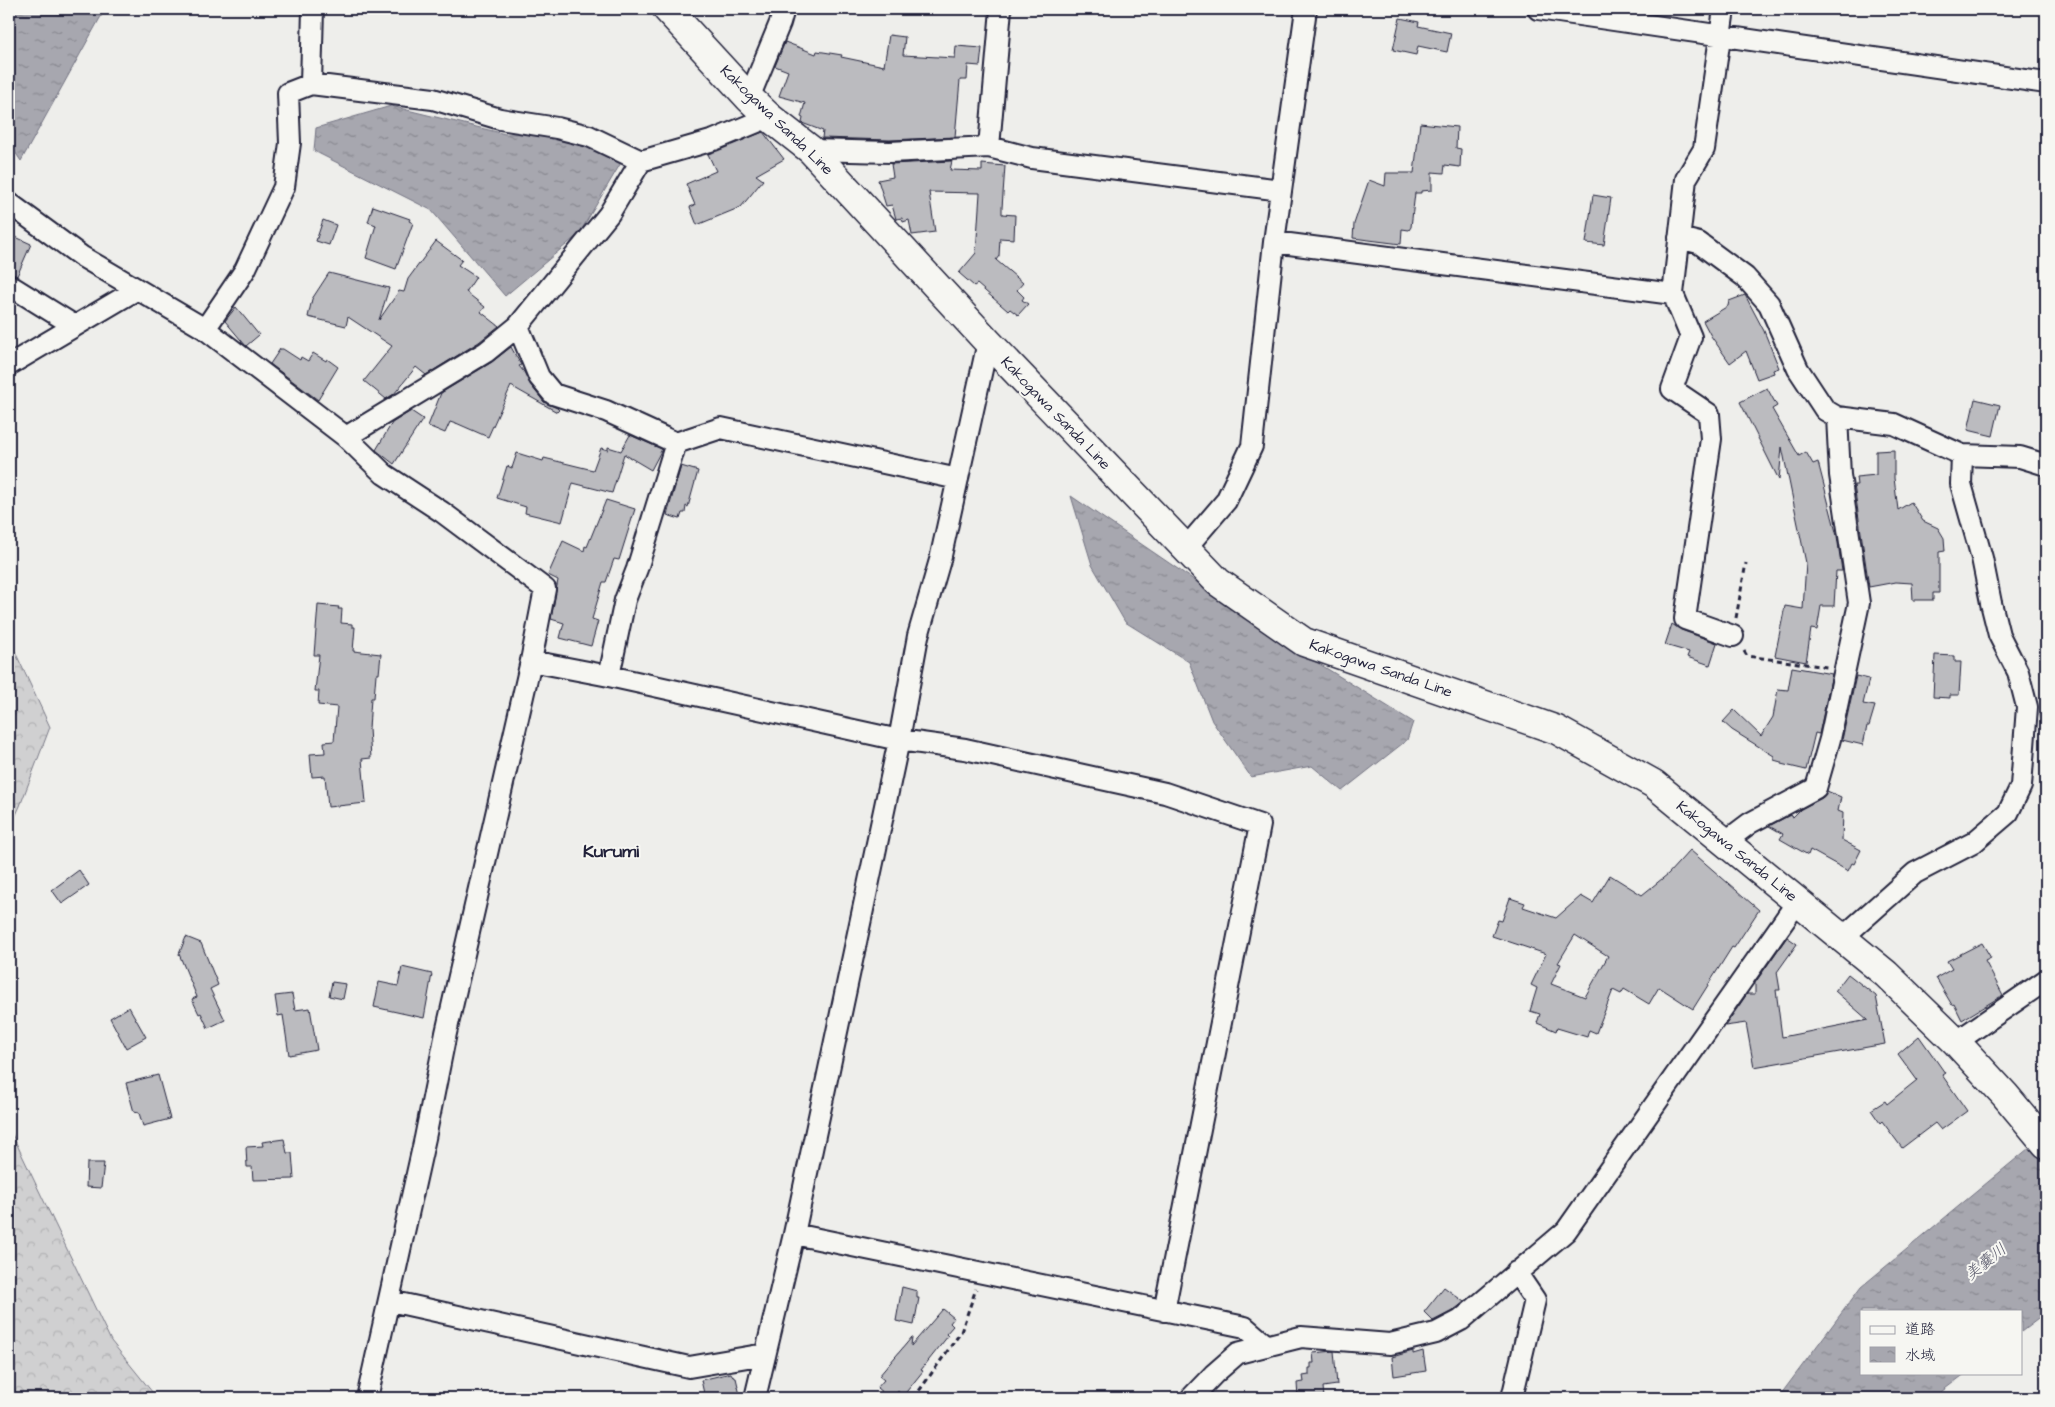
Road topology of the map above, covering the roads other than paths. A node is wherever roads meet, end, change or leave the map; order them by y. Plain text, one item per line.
1 (313, 9) edge
2 (667, 9) edge
3 (784, 9) edge
4 (1001, 9) edge
5 (1306, 9) edge
6 (1538, 9) edge
7 (1724, 9) edge
8 (1720, 34) junction
9 (311, 84) junction
10 (2046, 84) edge
11 (749, 98) junction
12 (769, 117) junction
13 (989, 147) junction
14 (811, 150) junction
15 (642, 161) junction
16 (1281, 190) junction
17 (9, 203) edge
18 (1679, 238) junction
19 (1274, 242) junction
20 (9, 285) edge
21 (136, 290) junction
22 (1673, 294) junction
23 (75, 326) junction
24 (518, 326) junction
25 (205, 329) junction
26 (988, 342) junction
27 (9, 365) edge
28 (1837, 417) junction
29 (346, 437) junction
30 (676, 443) junction
31 (1962, 455) junction
32 (2046, 465) edge
33 (958, 479) junction
34 (1185, 549) junction
35 (1733, 636) road end
36 (531, 662) junction
37 (609, 676) junction
38 (899, 740) junction
39 (1726, 841) junction
40 (1798, 901) junction
41 (1842, 938) junction
42 (2046, 980) edge
43 (1956, 1042) junction
44 (2046, 1144) edge
45 (794, 1234) junction
46 (1516, 1272) junction
47 (390, 1301) junction
48 (1164, 1311) junction
49 (1267, 1346) junction
50 (766, 1354) junction
51 (367, 1398) edge
52 (755, 1398) edge
53 (1191, 1398) edge
54 (1512, 1398) edge

1 - 9 street
2 - 11 main road, Kakogawa Sanda Line
3 - 11 street
4 - 13 street
5 - 16 street
6 - 8 street
7 - 8 street
8 - 10 street
8 - 18 street
9 - 15 street
9 - 25 street
11 - 12 main road, Kakogawa Sanda Line
12 - 14 main road, Kakogawa Sanda Line
12 - 15 street
13 - 14 street
13 - 16 street
14 - 26 main road, Kakogawa Sanda Line
15 - 24 street
16 - 19 street
17 - 21 street
18 - 22 street
18 - 28 street
19 - 22 street
19 - 34 street
20 - 23 street
21 - 23 street
21 - 25 street
22 - 35 street
23 - 27 street
24 - 29 street
24 - 30 street
25 - 29 street
26 - 33 street
26 - 34 main road, Kakogawa Sanda Line
28 - 31 street
28 - 39 street
29 - 36 street
30 - 33 street
30 - 37 street
31 - 32 street
31 - 41 street
33 - 38 street
34 - 39 main road, Kakogawa Sanda Line
36 - 37 street
36 - 47 street
37 - 38 street
38 - 45 street
38 - 48 street
39 - 40 main road, Kakogawa Sanda Line
40 - 41 main road, Kakogawa Sanda Line
40 - 46 street
41 - 43 main road, Kakogawa Sanda Line
42 - 43 street
43 - 44 main road, Kakogawa Sanda Line
45 - 48 street
45 - 50 street
46 - 49 street
46 - 54 street
47 - 50 street
47 - 51 street
48 - 49 street
49 - 53 street
50 - 52 street

